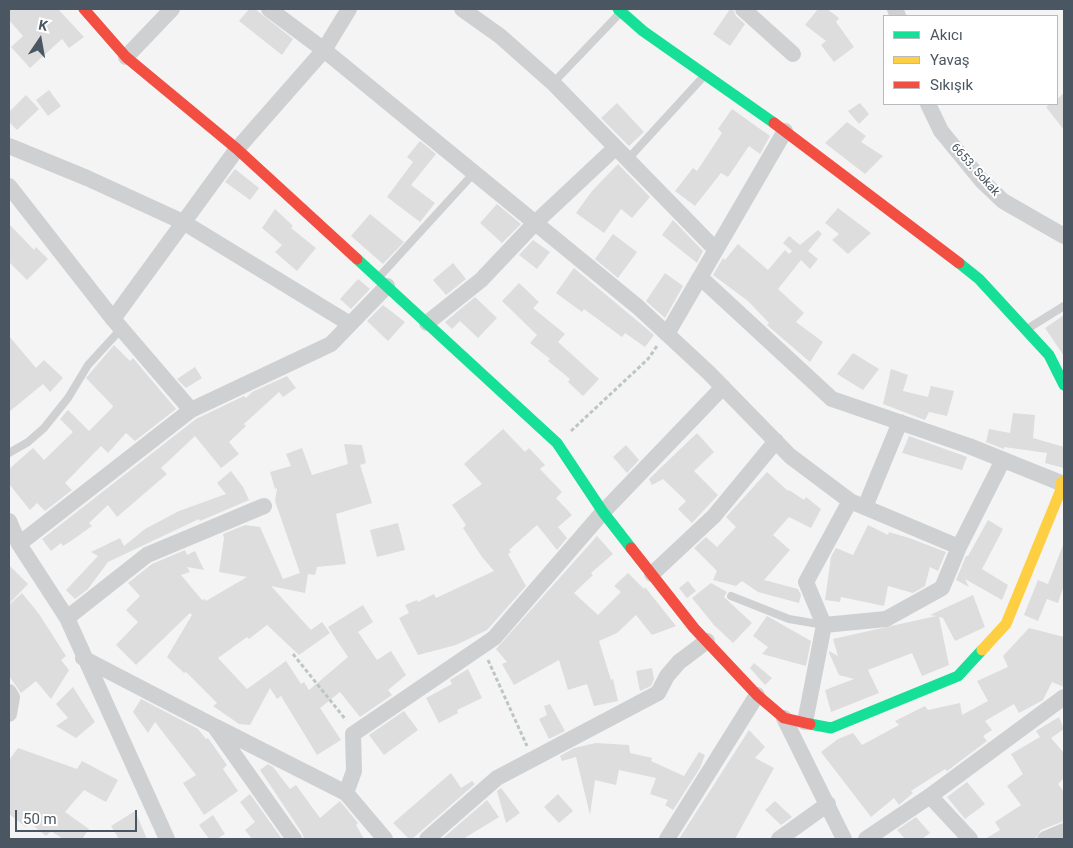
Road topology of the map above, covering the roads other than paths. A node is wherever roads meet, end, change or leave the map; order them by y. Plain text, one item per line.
1 (84, 9) edge
2 (172, 9) edge
3 (269, 9) edge
4 (349, 9) edge
5 (462, 9) edge
6 (744, 9) edge
7 (619, 10) edge
8 (324, 50) junction
9 (793, 54) dead end
10 (126, 57) junction
11 (705, 75) junction
12 (553, 83) junction
13 (928, 105) edge
14 (785, 131) junction
15 (9, 146) edge
16 (237, 149) junction
17 (614, 149) junction
18 (626, 161) junction
19 (474, 173) junction
20 (9, 186) edge
21 (183, 222) junction
22 (535, 223) junction
23 (1064, 236) edge
24 (716, 250) junction
25 (700, 277) junction
26 (382, 282) junction
27 (1064, 306) edge
28 (427, 323) junction
29 (117, 324) junction
30 (350, 324) junction
31 (1026, 330) junction
32 (667, 334) junction
33 (1064, 385) edge
34 (723, 387) junction
35 (192, 410) junction
36 (900, 422) junction
37 (776, 441) junction
38 (9, 453) edge
39 (1003, 460) junction
40 (1063, 482) edge
41 (857, 504) junction
42 (264, 506) dead end
43 (603, 512) junction
44 (9, 521) edge
45 (20, 544) junction
46 (959, 547) junction
47 (652, 574) junction
48 (731, 596) dead end
49 (66, 618) junction
50 (824, 625) junction
51 (706, 641) junction
52 (83, 658) junction
53 (9, 692) edge
54 (756, 695) junction
55 (1064, 697) edge
56 (9, 714) edge
57 (784, 718) junction
58 (805, 722) junction
59 (214, 726) junction
60 (346, 793) junction
61 (930, 796) junction
62 (828, 804) junction
63 (1064, 831) edge
64 (168, 839) edge
65 (294, 839) edge
66 (385, 839) edge
67 (427, 839) edge
68 (667, 839) edge
69 (779, 839) edge
70 (844, 839) edge
71 (866, 839) edge
72 (970, 839) edge
73 (1045, 839) edge

1 - 10 street
2 - 10 street
3 - 8 street
4 - 8 street
5 - 12 street
6 - 9 street
7 - 11 street
7 - 12 lane
8 - 16 street
8 - 19 street
10 - 16 street
11 - 14 street
11 - 18 lane
12 - 17 street
13 - 23 street, 6653. Sokak
14 - 24 street
14 - 31 street
15 - 21 street
16 - 21 street
16 - 26 street
17 - 18 street
17 - 22 street
18 - 24 street
19 - 22 street
19 - 26 lane
20 - 29 street
21 - 29 street
21 - 30 street
22 - 28 street
22 - 32 street
24 - 25 street
25 - 32 street
25 - 36 street
26 - 28 street
26 - 30 street
27 - 31 lane
28 - 43 street
29 - 35 street
29 - 38 lane
30 - 35 street
31 - 33 street
32 - 34 street
34 - 37 street
34 - 43 street
35 - 45 street
36 - 39 street
36 - 41 street
37 - 41 street
37 - 47 street
39 - 40 street
39 - 46 street
40 - 58 street
41 - 46 street
41 - 50 street
42 - 49 street
43 - 47 street
43 - 60 street
44 - 45 street
45 - 49 street
46 - 50 street
47 - 51 street
48 - 50 lane
49 - 52 street
50 - 58 street
51 - 54 street
51 - 67 street
52 - 59 street
52 - 64 street
53 - 56 street
54 - 57 street
54 - 68 street
55 - 61 street
57 - 58 street
57 - 62 street
59 - 60 street
59 - 65 street
60 - 66 street
61 - 71 street
61 - 72 street
62 - 69 street
62 - 70 street
63 - 73 street

